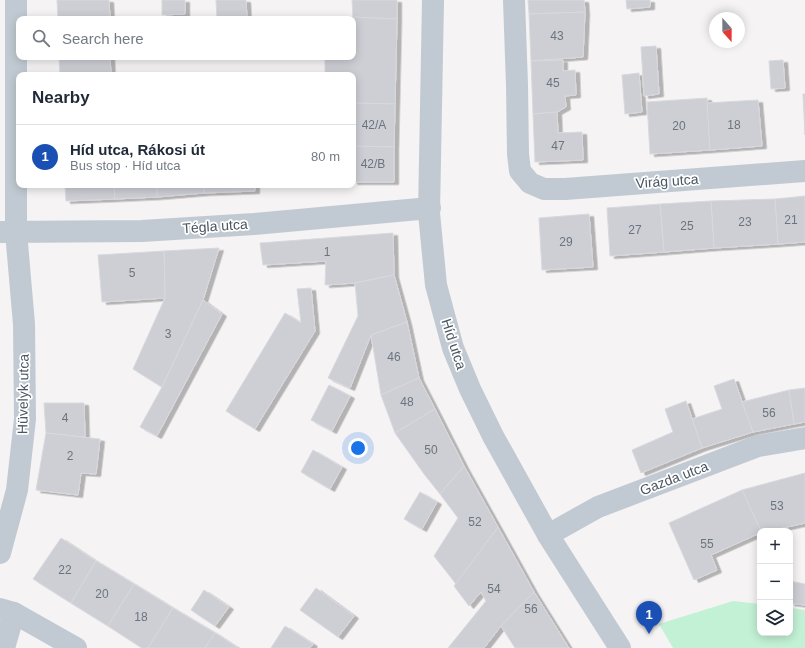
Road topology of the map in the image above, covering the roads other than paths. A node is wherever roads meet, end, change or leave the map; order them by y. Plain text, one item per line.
1 (16, 0) edge
2 (433, 0) edge
3 (514, 0) edge
4 (805, 170) edge
5 (430, 208) junction
6 (8, 232) edge
7 (805, 438) edge
8 (548, 535) junction
9 (0, 553) edge
10 (7, 611) edge
11 (4, 648) edge
12 (76, 648) edge
13 (620, 648) edge

1 - 6 street, Hüvelyk utca
2 - 5 street, Híd utca
3 - 4 street, Virág utca
5 - 6 street, Tégla utca
5 - 8 street, Híd utca
6 - 9 street, Hüvelyk utca
7 - 8 street, Gazda utca
8 - 13 street, Híd utca
10 - 11 street
10 - 12 street

